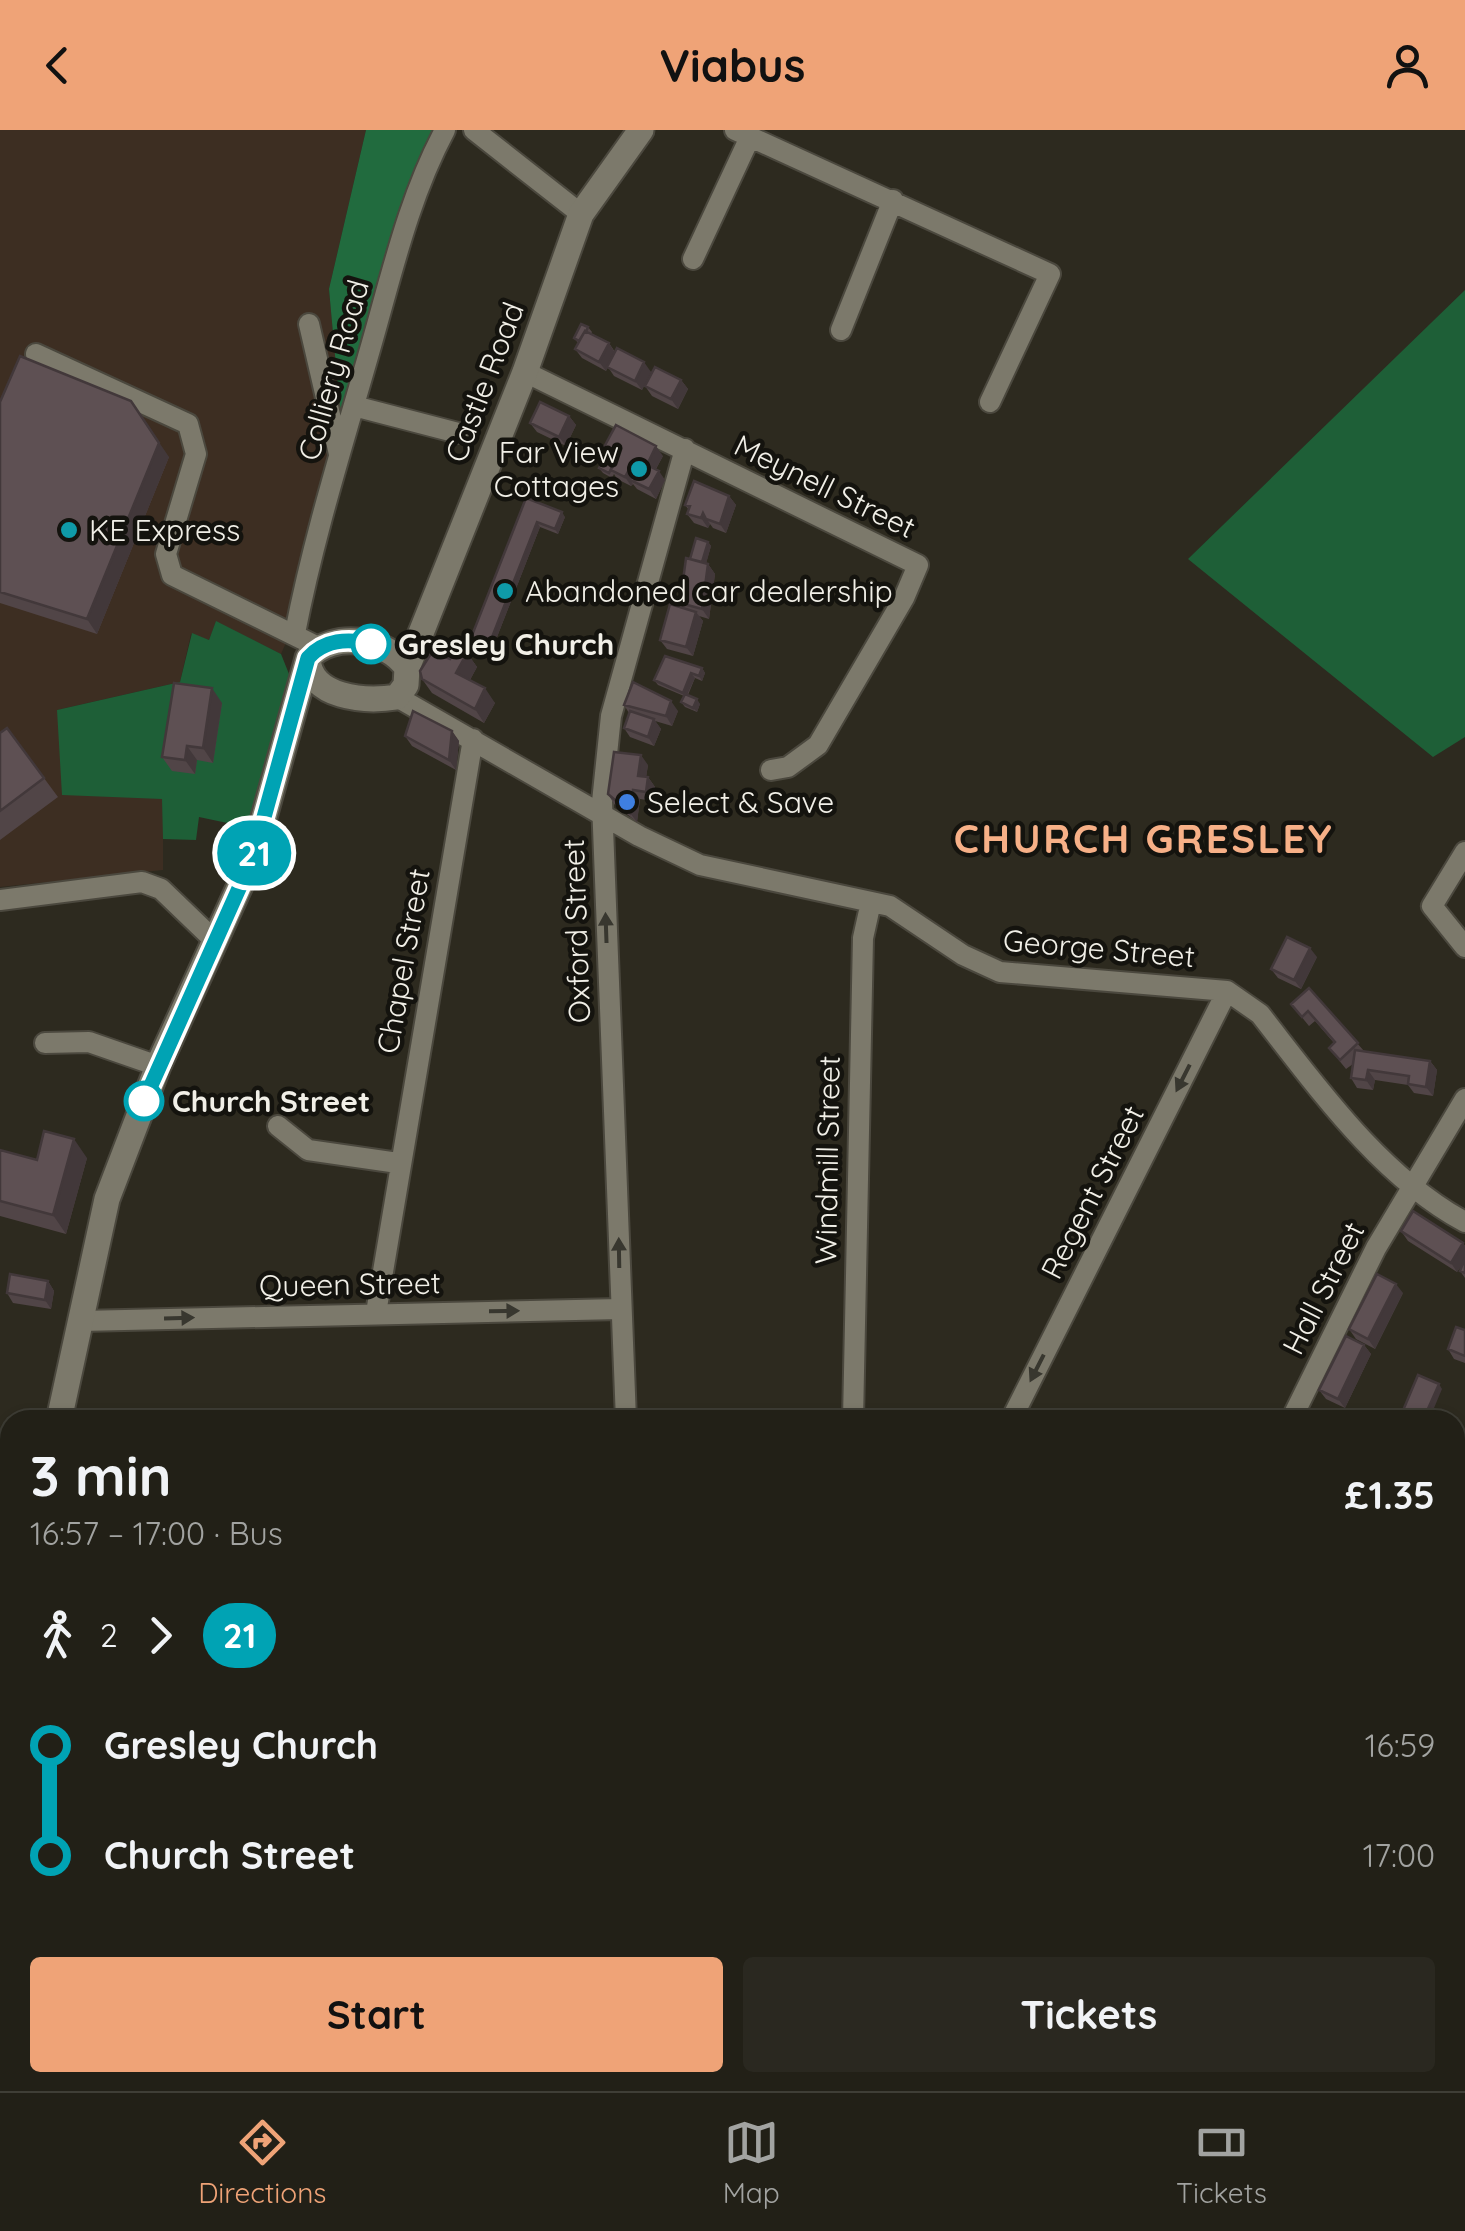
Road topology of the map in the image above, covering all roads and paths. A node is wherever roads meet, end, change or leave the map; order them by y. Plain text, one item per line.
1 (445, 130) edge
2 (474, 130) edge
3 (641, 130) edge
4 (743, 133) edge
5 (893, 200) junction
6 (580, 214) junction
7 (694, 260) dead end
8 (309, 324) dead end
9 (841, 330) dead end
10 (36, 354) dead end
11 (525, 372) junction
12 (990, 402) dead end
13 (354, 406) junction
14 (458, 434) dead end
15 (685, 449) junction
16 (340, 456) junction
17 (295, 633) junction
18 (313, 652) junction
19 (407, 668) junction
20 (332, 691) junction
21 (398, 697) junction
22 (296, 708) junction
23 (473, 739) junction
24 (771, 770) dead end
25 (602, 815) junction
26 (1465, 852) edge
27 (0, 900) edge
28 (871, 902) junction
29 (214, 940) junction
30 (1465, 947) edge
31 (1227, 990) junction
32 (44, 1043) dead end
33 (158, 1066) junction
34 (1465, 1098) edge
35 (278, 1126) dead end
36 (398, 1163) junction
37 (1411, 1184) junction
38 (1465, 1222) edge
39 (620, 1308) junction
40 (376, 1313) junction
41 (81, 1321) junction
42 (61, 1410) edge
43 (625, 1410) edge
44 (853, 1410) edge
45 (1016, 1410) edge
46 (1296, 1410) edge

1 - 13 street, Colliery Road
2 - 6 street
3 - 6 street, Castle Road
4 - 5 street
4 - 7 street
5 - 9 street
5 - 12 street
6 - 11 street, Castle Road
8 - 16 street
10 - 17 street
11 - 15 street, Meynell Street
11 - 19 street, Castle Road
13 - 14 street
13 - 16 street, Colliery Road
15 - 24 street, Meynell Street
15 - 25 street, Oxford Street
16 - 17 street, Colliery Road
17 - 18 street
18 - 19 street
18 - 20 street
18 - 22 street
19 - 21 street, Castle Road
20 - 21 street
20 - 22 street
21 - 23 street, George Street
22 - 29 street
23 - 25 street, George Street
23 - 36 street, Chapel Street
25 - 28 street, George Street
39 -> 25 street, Oxford Street
26 - 30 street
27 - 29 street
28 - 31 street, George Street
28 - 44 street, Windmill Street
29 - 33 street
31 - 37 street, George Street
31 -> 45 street, Regent Street
32 - 33 street
33 - 41 street
34 - 37 street, Hall Street
35 - 36 street
36 - 40 street, Chapel Street
37 - 38 street, George Street
37 - 46 street, Hall Street
40 -> 39 street, Queen Street
39 - 43 street, Oxford Street
41 -> 40 street, Queen Street
41 - 42 street

